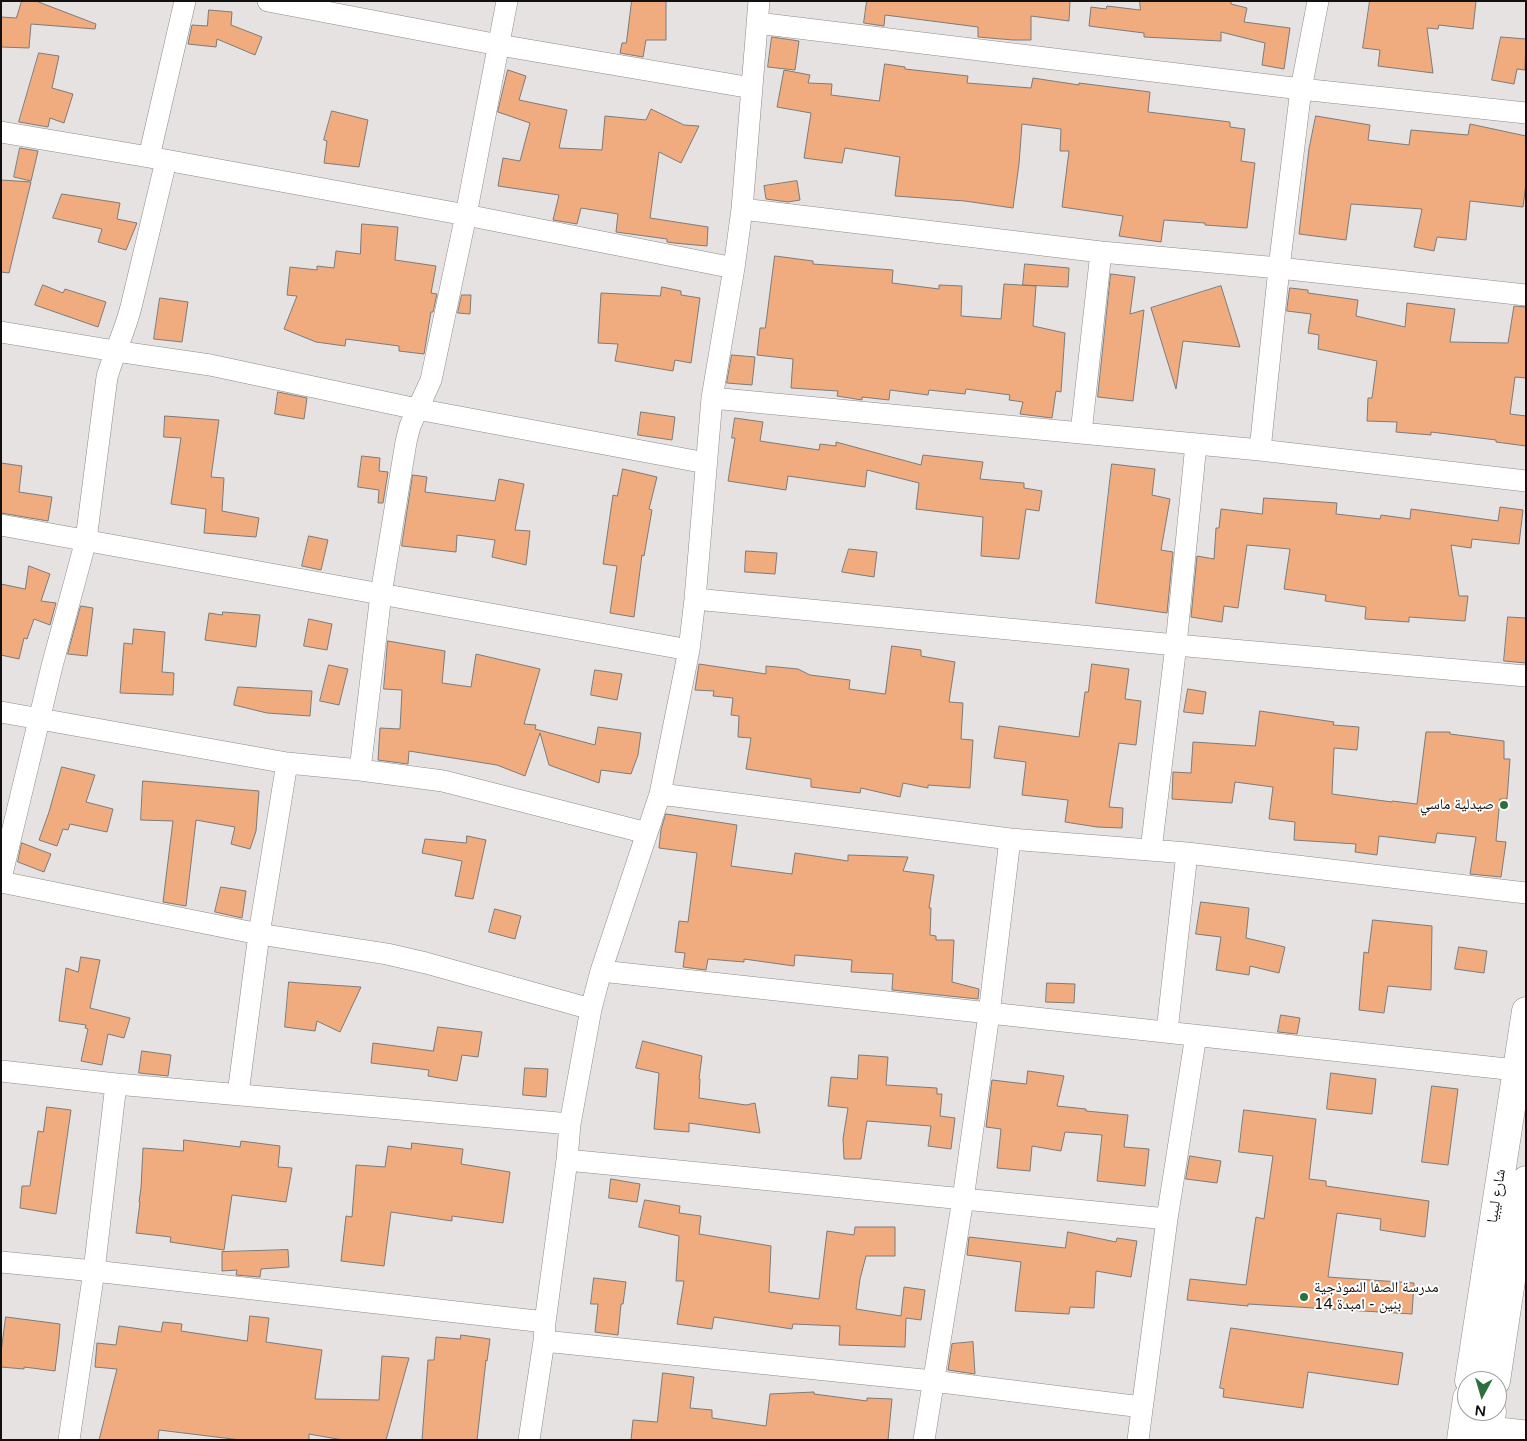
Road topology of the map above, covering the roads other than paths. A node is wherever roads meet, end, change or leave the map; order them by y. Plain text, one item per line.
1 (185, 1) edge
2 (268, 1) edge
3 (507, 1) edge
4 (759, 1) edge
5 (1318, 1) edge
6 (757, 23) junction
7 (499, 45) junction
8 (752, 88) junction
9 (1301, 90) junction
10 (1526, 112) edge
11 (1, 132) edge
12 (158, 159) junction
13 (742, 209) junction
14 (466, 215) junction
15 (1101, 252) junction
16 (734, 268) junction
17 (1279, 268) junction
18 (1526, 295) edge
19 (1, 332) edge
20 (115, 351) junction
21 (712, 398) junction
22 (417, 409) junction
23 (1081, 433) junction
24 (1196, 444) junction
25 (1260, 450) junction
26 (706, 463) junction
27 (1526, 481) edge
28 (1, 525) edge
29 (86, 540) junction
30 (381, 594) junction
31 (695, 600) junction
32 (1176, 645) junction
33 (688, 650) junction
34 (1526, 676) edge
35 (1, 712) edge
36 (40, 719) junction
37 (287, 763) junction
38 (360, 770) junction
39 (660, 794) junction
40 (647, 833) junction
41 (1010, 839) junction
42 (1151, 850) junction
43 (1188, 853) junction
44 (1, 878) edge
45 (1, 882) edge
46 (1526, 893) edge
47 (259, 934) junction
48 (601, 971) junction
49 (591, 1009) junction
50 (1526, 1011) edge
51 (989, 1014) junction
52 (1167, 1031) junction
53 (1196, 1036) junction
54 (1, 1070) edge
55 (1516, 1070) junction
56 (116, 1084) junction
57 (238, 1094) junction
58 (570, 1124) junction
59 (567, 1160) junction
60 (1526, 1180) edge
61 (963, 1199) junction
62 (1167, 1219) junction
63 (1521, 1252) edge
64 (1, 1262) edge
65 (94, 1271) junction
66 (1497, 1282) junction
67 (544, 1331) junction
68 (1472, 1371) edge
69 (1496, 1371) edge
70 (933, 1381) junction
71 (1142, 1407) junction
72 (1464, 1421) edge
73 (1490, 1426) edge
74 (1526, 1431) edge
75 (69, 1440) edge
76 (529, 1440) edge
77 (924, 1440) edge
78 (1138, 1440) edge
79 (1461, 1440) edge

1 - 12 street
2 - 7 street
3 - 7 street
4 - 6 street
5 - 9 street
6 - 8 street
6 - 9 street
7 - 8 street
7 - 14 street
8 - 13 street
9 - 10 street
9 - 17 street
11 - 12 street
12 - 14 street
12 - 20 street
13 - 15 street
13 - 16 street
14 - 16 street
14 - 22 street
15 - 17 street
15 - 23 street
16 - 21 street
17 - 18 street
17 - 25 street
19 - 20 street
20 - 22 street
20 - 29 street
21 - 23 street
21 - 26 street
22 - 26 street
22 - 30 street
23 - 24 street
24 - 25 street
24 - 32 street
25 - 27 street
26 - 31 street
28 - 29 street
29 - 30 street
29 - 36 street
30 - 33 street
30 - 38 street
31 - 32 street
31 - 33 street
32 - 34 street
32 - 42 street
33 - 39 street
35 - 36 street
36 - 37 street
36 - 44 street
37 - 38 street
37 - 47 street
38 - 40 street
39 - 40 street
39 - 41 street
40 - 48 street
41 - 42 street
41 - 51 street
42 - 43 street
43 - 46 street
43 - 52 street
45 - 47 street
47 - 49 street
47 - 57 street
48 - 49 street
48 - 51 street
49 - 58 street
50 - 55 main road, شارع ليبيا
51 - 52 street
51 - 61 street
52 - 53 street
53 - 55 street
53 - 62 street
54 - 56 street
55 - 66 main road, شارع ليبيا
56 - 57 street
56 - 65 street
57 - 58 street
58 - 59 street
59 - 61 street
59 - 67 street
60 - 63 main road, شارع ليبيا
61 - 62 street
61 - 70 street
62 - 71 street
63 - 66 main road, شارع ليبيا
64 - 65 street
65 - 67 street
65 - 75 street
66 - 68 main road, شارع ليبيا
66 - 69 main road, شارع ليبيا
67 - 70 street
67 - 76 street
70 - 71 street
70 - 77 street
71 - 78 street
72 - 79 main road
73 - 74 street

